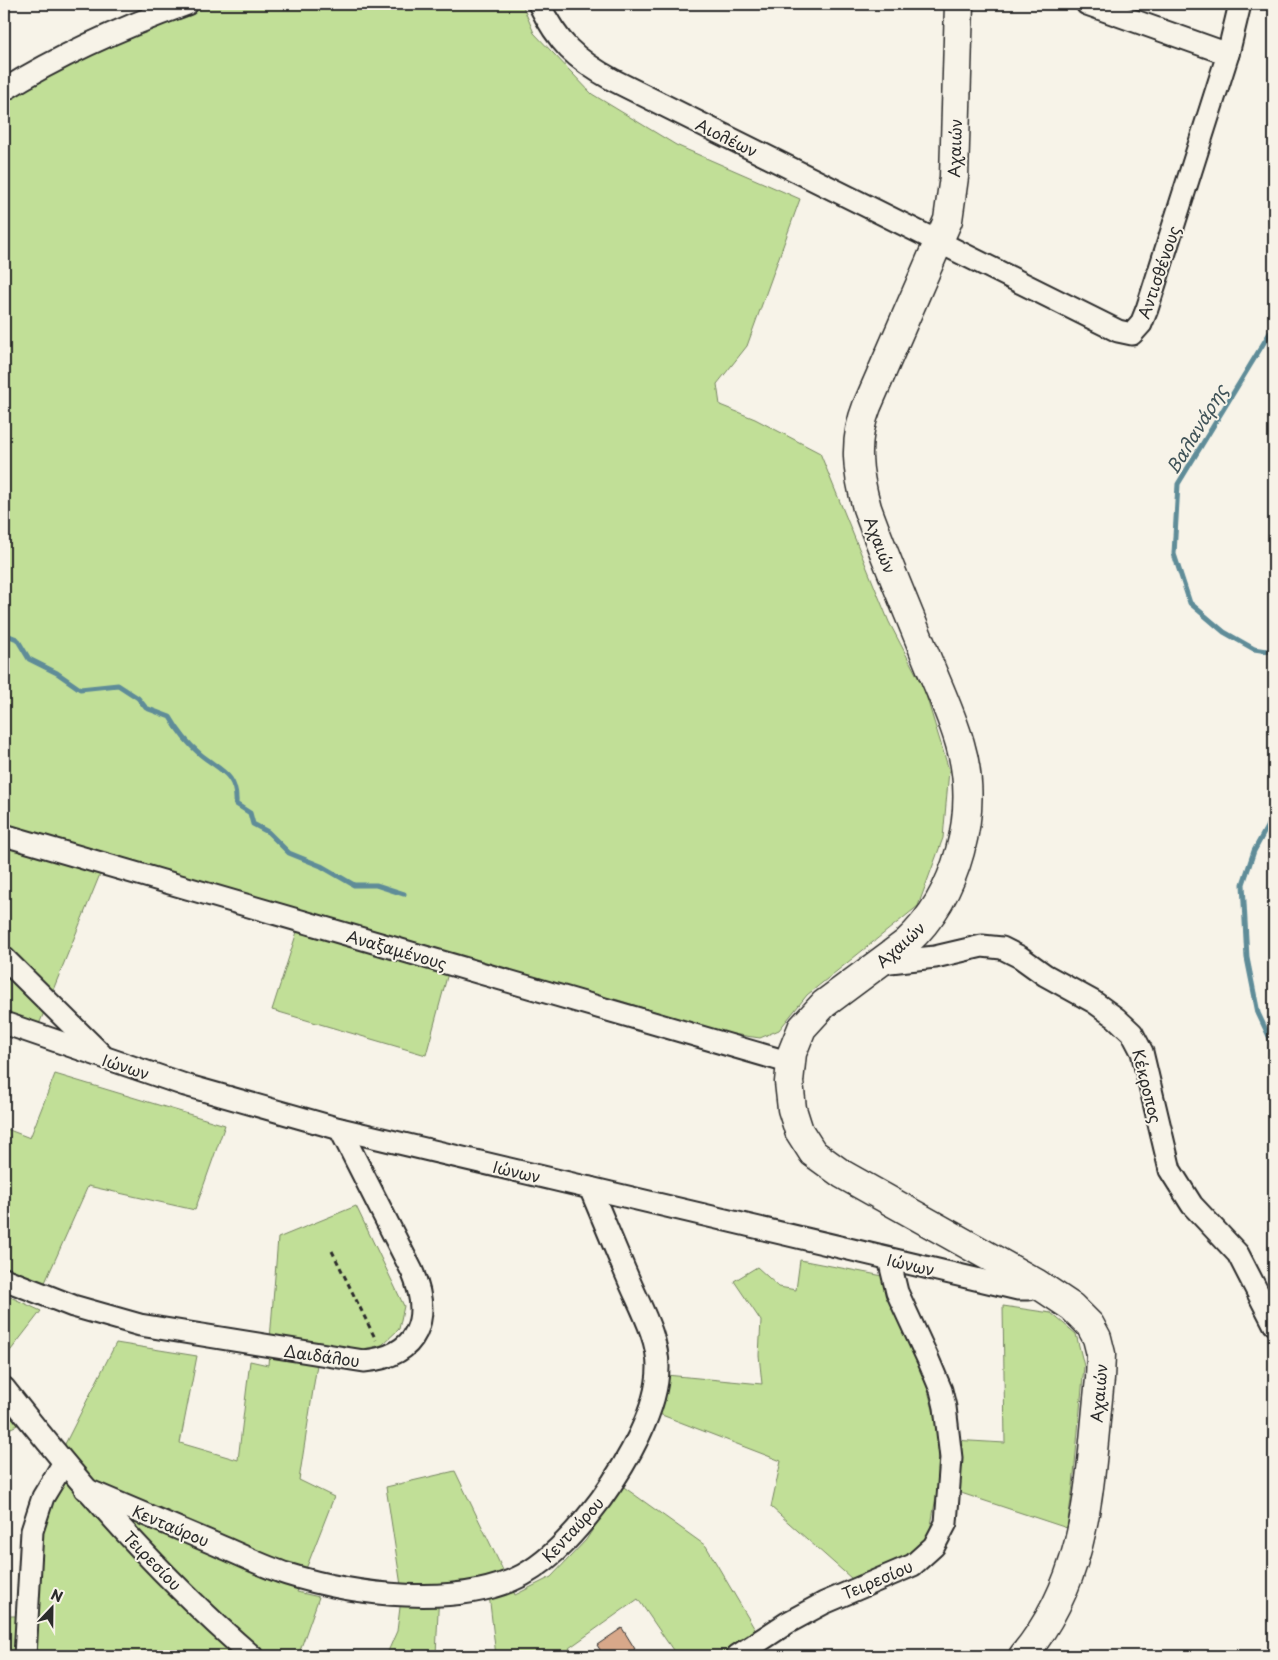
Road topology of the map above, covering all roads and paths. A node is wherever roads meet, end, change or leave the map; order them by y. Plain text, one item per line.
1 (187, 4) edge
2 (538, 4) edge
3 (959, 4) edge
4 (1087, 4) edge
5 (1240, 4) edge
6 (1228, 54) junction
7 (4, 90) edge
8 (939, 242) junction
9 (4, 835) edge
10 (4, 958) edge
11 (881, 963) junction
12 (4, 1023) edge
13 (106, 1060) junction
14 (791, 1063) junction
15 (340, 1129) junction
16 (590, 1188) junction
17 (332, 1251) dead end
18 (889, 1259) junction
19 (4, 1279) edge
20 (1036, 1283) junction
21 (1274, 1324) edge
22 (376, 1360) junction
23 (4, 1388) edge
24 (63, 1464) junction
25 (85, 1489) junction
26 (25, 1656) edge
27 (252, 1656) edge
28 (737, 1656) edge
29 (1023, 1656) edge

1 - 7 street
2 - 8 street, Αιολέων
3 - 8 main road, Αχαιών
4 - 6 street
5 - 6 street, Αντισθένους
6 - 8 street, Αντισθένους
8 - 11 main road, Αχαιών
9 - 14 street, Αναξαμένους
10 - 13 street
11 - 14 main road, Αχαιών
11 - 21 street, Κέκροπος
12 - 13 street, Ιώνων
13 - 15 street, Ιώνων
14 - 20 main road, Αχαιών
15 - 16 street, Ιώνων
15 - 22 street, Δαιδάλου
16 - 18 street, Ιώνων
16 - 25 street, Κενταύρου
17 - 22 path
18 - 20 street, Ιώνων
18 - 28 street, Τειρεσίου
19 - 22 street, Δαιδάλου
20 - 29 main road, Αχαιών
23 - 24 street, Τειρεσίου
24 - 25 street, Τειρεσίου
24 - 26 street
25 - 27 street, Τειρεσίου

